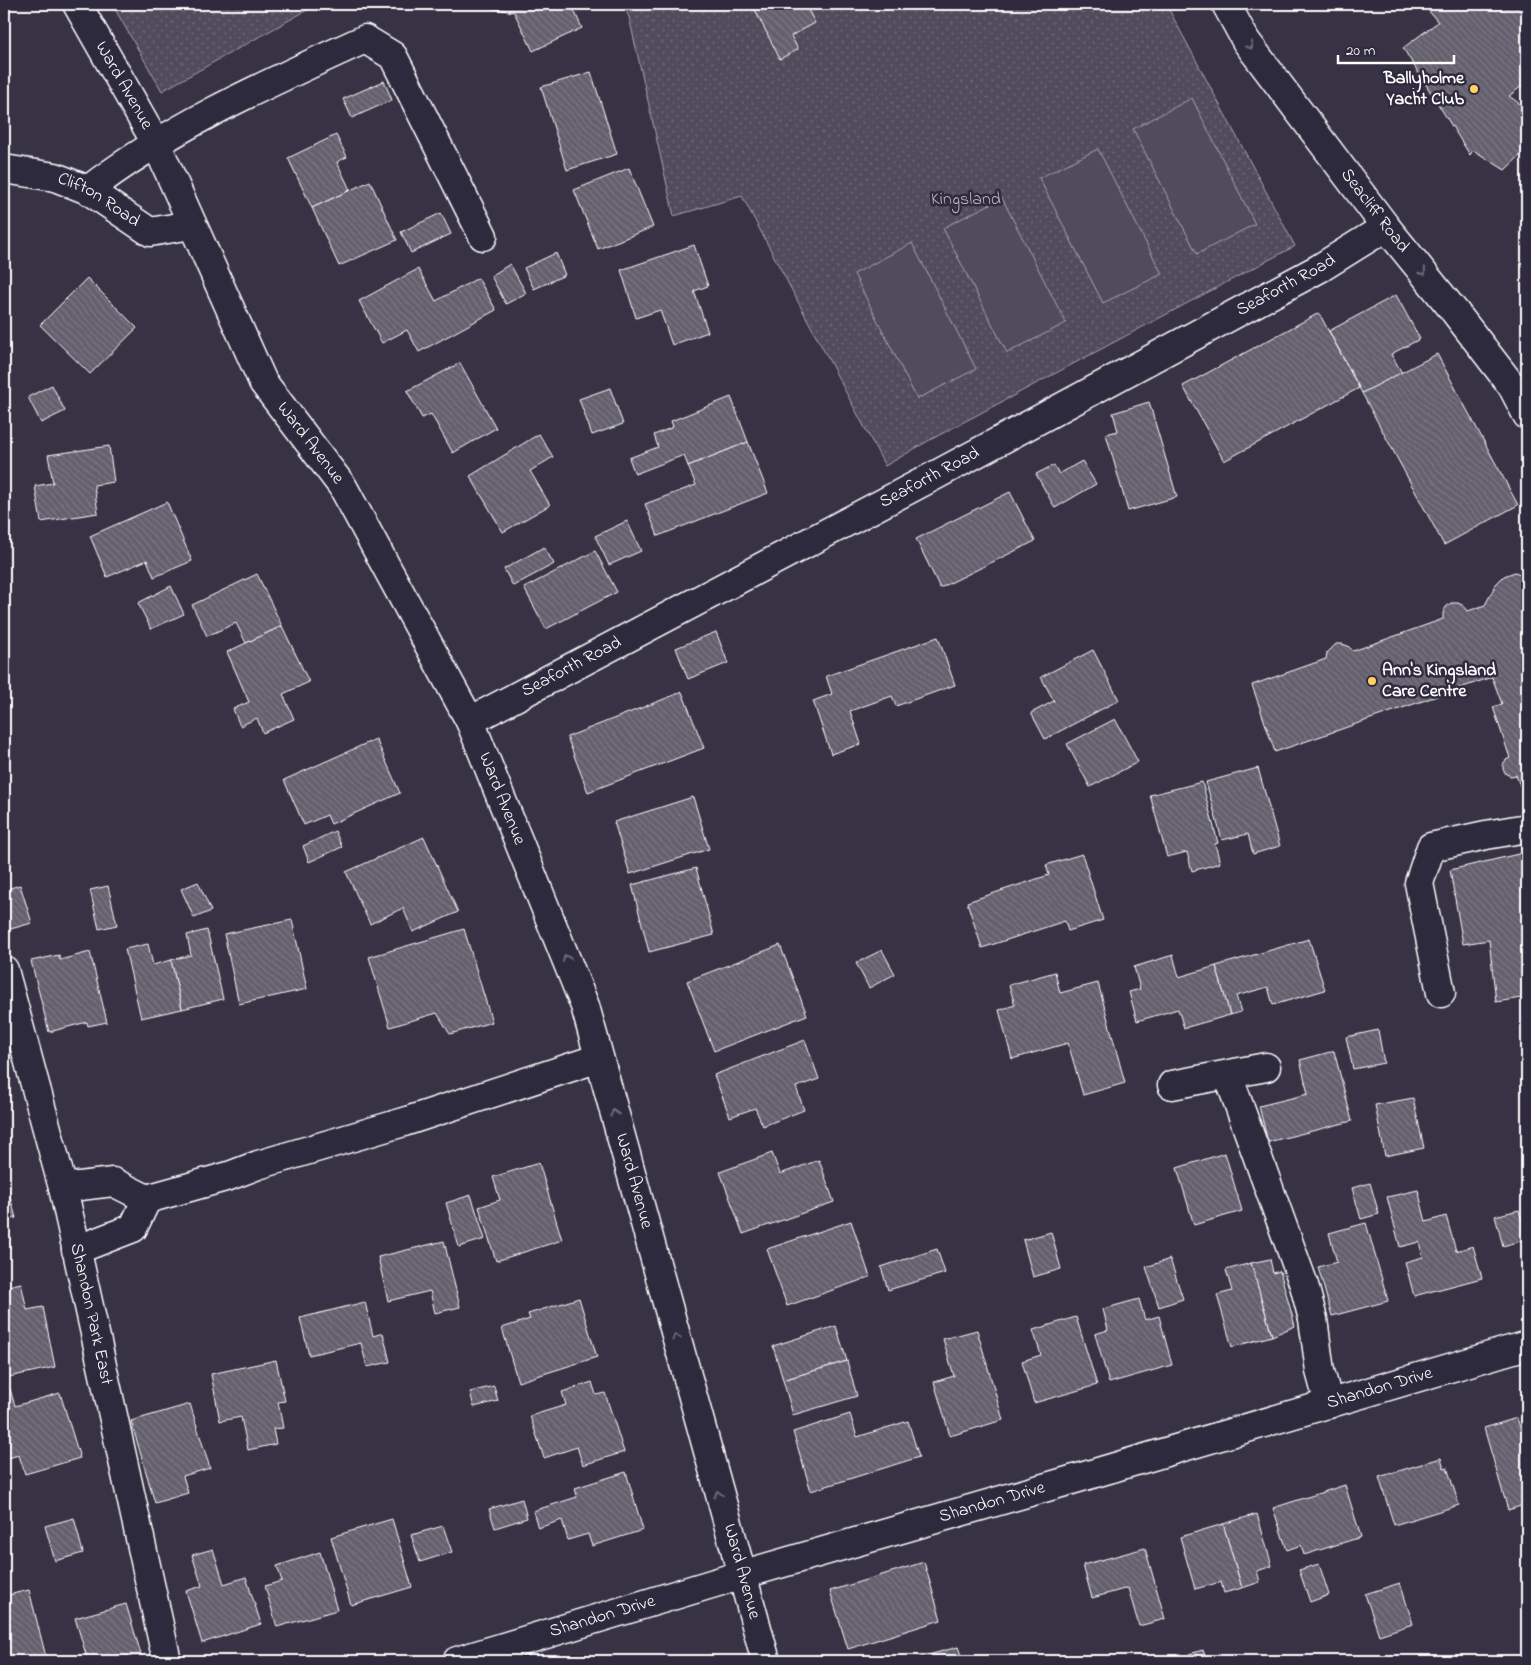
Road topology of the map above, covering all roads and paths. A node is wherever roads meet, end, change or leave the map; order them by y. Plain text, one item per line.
1 (77, 4) edge
2 (1226, 4) edge
3 (156, 143) junction
4 (4, 169) edge
5 (88, 190) junction
6 (191, 225) junction
7 (1386, 227) junction
8 (483, 236) dead end
9 (1527, 415) edge
10 (470, 721) junction
11 (1527, 828) edge
12 (4, 970) edge
13 (1441, 993) dead end
14 (599, 1058) junction
15 (1266, 1067) dead end
16 (1228, 1075) junction
17 (1172, 1085) dead end
18 (63, 1188) junction
19 (147, 1199) junction
20 (76, 1250) junction
21 (1527, 1345) edge
22 (1329, 1404) junction
23 (741, 1575) junction
24 (167, 1661) edge
25 (457, 1661) edge
26 (766, 1661) edge

1 - 3 street, Ward Avenue
2 -> 7 street, Seacliff Road
3 - 5 street
3 - 6 street, Ward Avenue
3 - 8 street
4 - 5 street, Clifton Road
5 - 6 street, Clifton Road
6 - 10 street, Ward Avenue
7 -> 9 street, Seacliff Road
7 - 10 street, Seaforth Road
14 -> 10 street, Ward Avenue
11 - 13 street
12 - 18 street, Shandon Park East
14 - 19 street
23 -> 14 street, Ward Avenue
15 - 16 street
16 - 17 street
16 - 22 street
18 - 19 street
18 - 20 street, Shandon Park East
19 - 20 street
20 - 24 street, Shandon Park East
21 - 22 street, Shandon Drive
22 - 23 street, Shandon Drive
23 - 25 street, Shandon Drive
23 - 26 street, Ward Avenue

